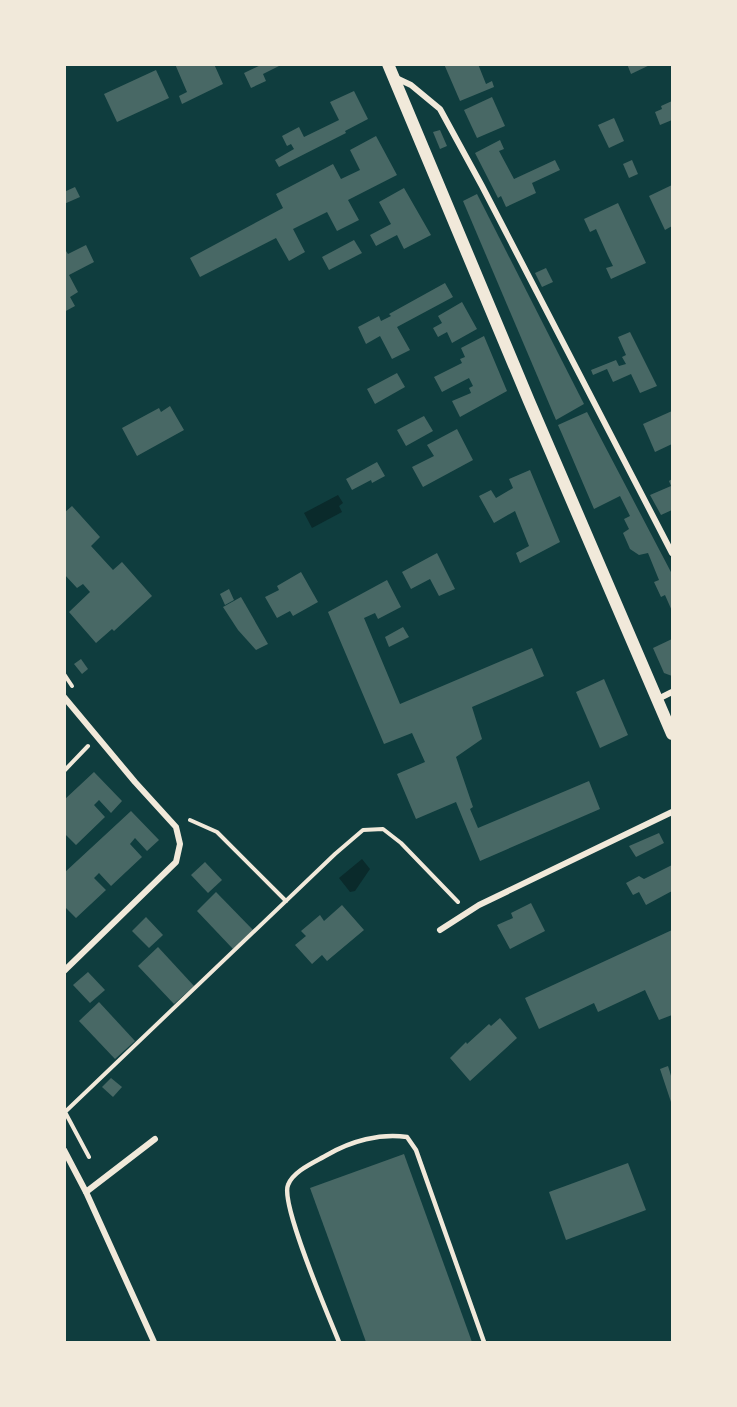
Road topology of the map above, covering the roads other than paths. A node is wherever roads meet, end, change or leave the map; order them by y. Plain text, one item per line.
1 (388, 64) edge
2 (394, 77) junction
3 (672, 553) edge
4 (672, 692) edge
5 (64, 697) edge
6 (658, 699) junction
7 (672, 734) edge
8 (672, 812) edge
9 (441, 930) dead end
10 (64, 970) edge
11 (155, 1139) dead end
12 (64, 1150) edge
13 (86, 1192) junction
14 (154, 1342) edge
15 (339, 1342) edge
16 (484, 1342) edge

1 - 2 main road
2 - 3 street
2 - 6 main road
4 - 6 street
5 - 10 street
6 - 7 main road
8 - 9 street
11 - 13 street
12 - 13 street
13 - 14 street
15 - 16 lane

